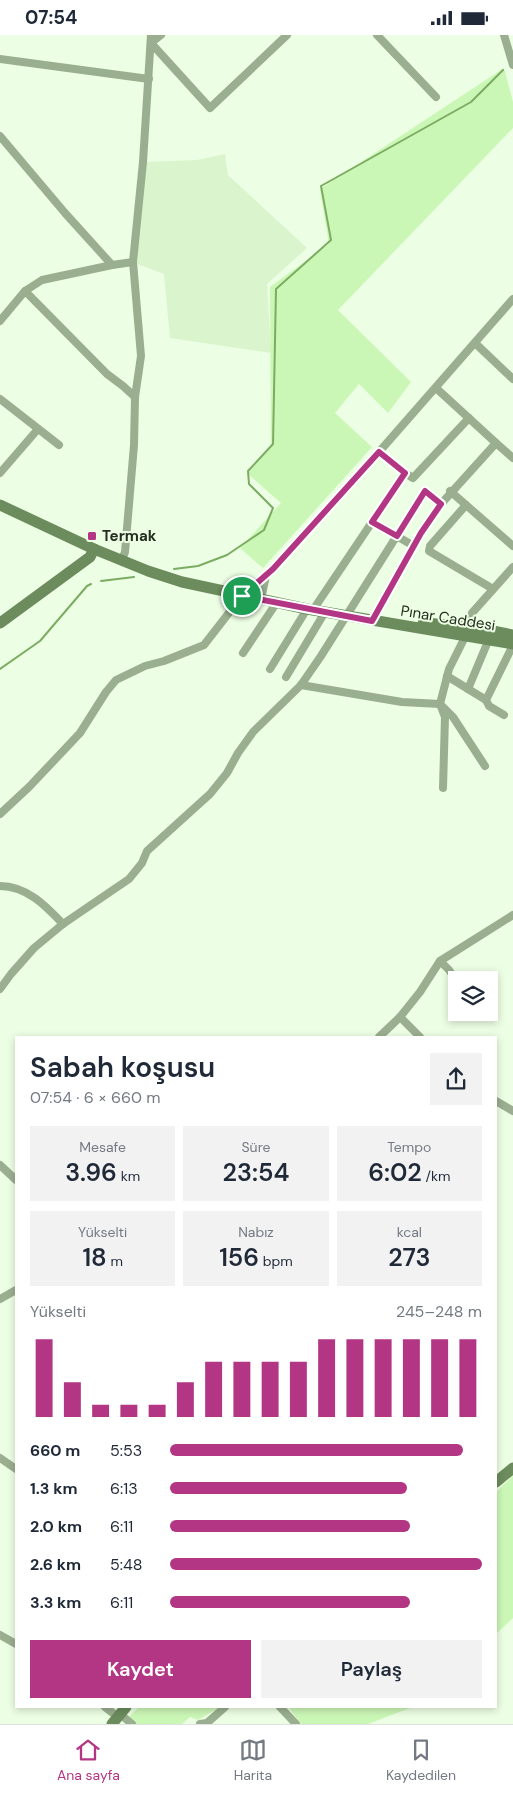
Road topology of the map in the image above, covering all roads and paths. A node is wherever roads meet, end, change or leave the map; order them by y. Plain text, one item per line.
1 (161, 35) edge
2 (287, 35) edge
3 (377, 35) edge
4 (504, 35) edge
5 (151, 39) edge
6 (0, 59) edge
7 (513, 65) edge
8 (149, 79) junction
9 (436, 97) dead end
10 (1, 141) edge
11 (134, 262) junction
12 (112, 265) junction
13 (25, 291) junction
14 (513, 299) edge
15 (0, 321) edge
16 (475, 343) junction
17 (513, 379) edge
18 (436, 388) junction
19 (135, 397) junction
20 (0, 399) edge
21 (469, 418) junction
22 (38, 429) junction
23 (496, 443) junction
24 (59, 445) dead end
25 (379, 452) junction
26 (512, 455) edge
27 (0, 473) edge
28 (405, 473) junction
29 (450, 491) junction
30 (441, 504) junction
31 (0, 505) edge
32 (466, 505) junction
33 (372, 522) junction
34 (397, 536) junction
35 (414, 546) junction
36 (513, 546) edge
37 (94, 549) junction
38 (122, 560) junction
39 (513, 567) edge
40 (266, 576) junction
41 (493, 589) junction
42 (242, 596) junction
43 (261, 599) junction
44 (277, 602) junction
45 (310, 609) junction
46 (325, 612) junction
47 (346, 616) junction
48 (375, 621) junction
49 (0, 623) edge
50 (467, 631) junction
51 (513, 635) edge
52 (489, 639) junction
53 (513, 645) edge
54 (243, 653) dead end
55 (270, 669) dead end
56 (447, 675) junction
57 (286, 677) dead end
58 (301, 685) junction
59 (468, 689) junction
60 (486, 700) junction
61 (440, 703) junction
62 (504, 715) dead end
63 (486, 766) dead end
64 (443, 787) dead end
65 (0, 814) edge
66 (0, 886) edge
67 (513, 915) edge
68 (63, 924) junction
69 (440, 961) junction
70 (449, 971) edge
71 (0, 989) edge
72 (400, 1017) junction
73 (380, 1036) edge
74 (419, 1036) edge
75 (497, 1102) edge
76 (513, 1111) edge
77 (0, 1165) edge
78 (15, 1179) edge
79 (15, 1291) edge
80 (0, 1299) edge
81 (0, 1458) edge
82 (15, 1468) edge
83 (511, 1474) edge
84 (497, 1481) edge
85 (0, 1635) edge
86 (15, 1643) edge
87 (107, 1708) edge
88 (224, 1708) edge
89 (281, 1708) edge
90 (119, 1716) edge
91 (132, 1724) edge
92 (205, 1724) edge
93 (296, 1724) edge

1 - 5 street
2 - 5 street
3 - 9 street
4 - 7 street
5 - 8 street
6 - 8 street
8 - 11 street
10 - 12 street
11 - 12 street
11 - 19 street
12 - 13 street
13 - 15 street
13 - 19 street
14 - 16 street
16 - 17 street
16 - 18 street
18 - 21 street
18 - 25 street
19 - 38 street
20 - 22 street
21 - 23 street
21 - 28 street
22 - 24 street
22 - 27 street
23 - 26 street
23 - 29 street
25 - 28 street
25 - 40 street
28 - 33 street
29 - 30 street
29 - 32 street
30 - 34 street
30 - 35 street
31 - 37 main road, Pınar Caddesi
32 - 36 street
32 - 41 street
33 - 34 street
33 - 45 street
34 - 35 street
34 - 47 street
35 - 48 street
37 - 38 main road, Pınar Caddesi
37 - 49 main road
38 - 42 main road, Pınar Caddesi
39 - 41 street
40 - 42 street
40 - 43 street
41 - 50 street
42 - 43 main road, Pınar Caddesi
42 - 65 street
43 - 44 main road, Pınar Caddesi
44 - 45 main road, Pınar Caddesi
44 - 54 street
45 - 46 main road, Pınar Caddesi
45 - 55 street
46 - 47 main road, Pınar Caddesi
46 - 57 street
47 - 48 main road, Pınar Caddesi
47 - 58 street
48 - 50 main road, Pınar Caddesi
50 - 51 main road, Pınar Caddesi
50 - 52 main road, Pınar Caddesi
50 - 56 street
52 - 53 main road, Pınar Caddesi
52 - 59 street
53 - 60 street
56 - 59 street
56 - 61 street
58 - 61 street
58 - 68 street
59 - 60 street
60 - 62 street
61 - 63 street
61 - 64 street
66 - 68 street
67 - 69 street
68 - 71 street
69 - 70 street
69 - 72 street
72 - 73 street
72 - 74 street
75 - 76 street
77 - 78 street
79 - 80 street
81 - 82 street
83 - 84 main road
85 - 86 street
87 - 90 street
88 - 92 street
89 - 93 street
90 - 91 street

